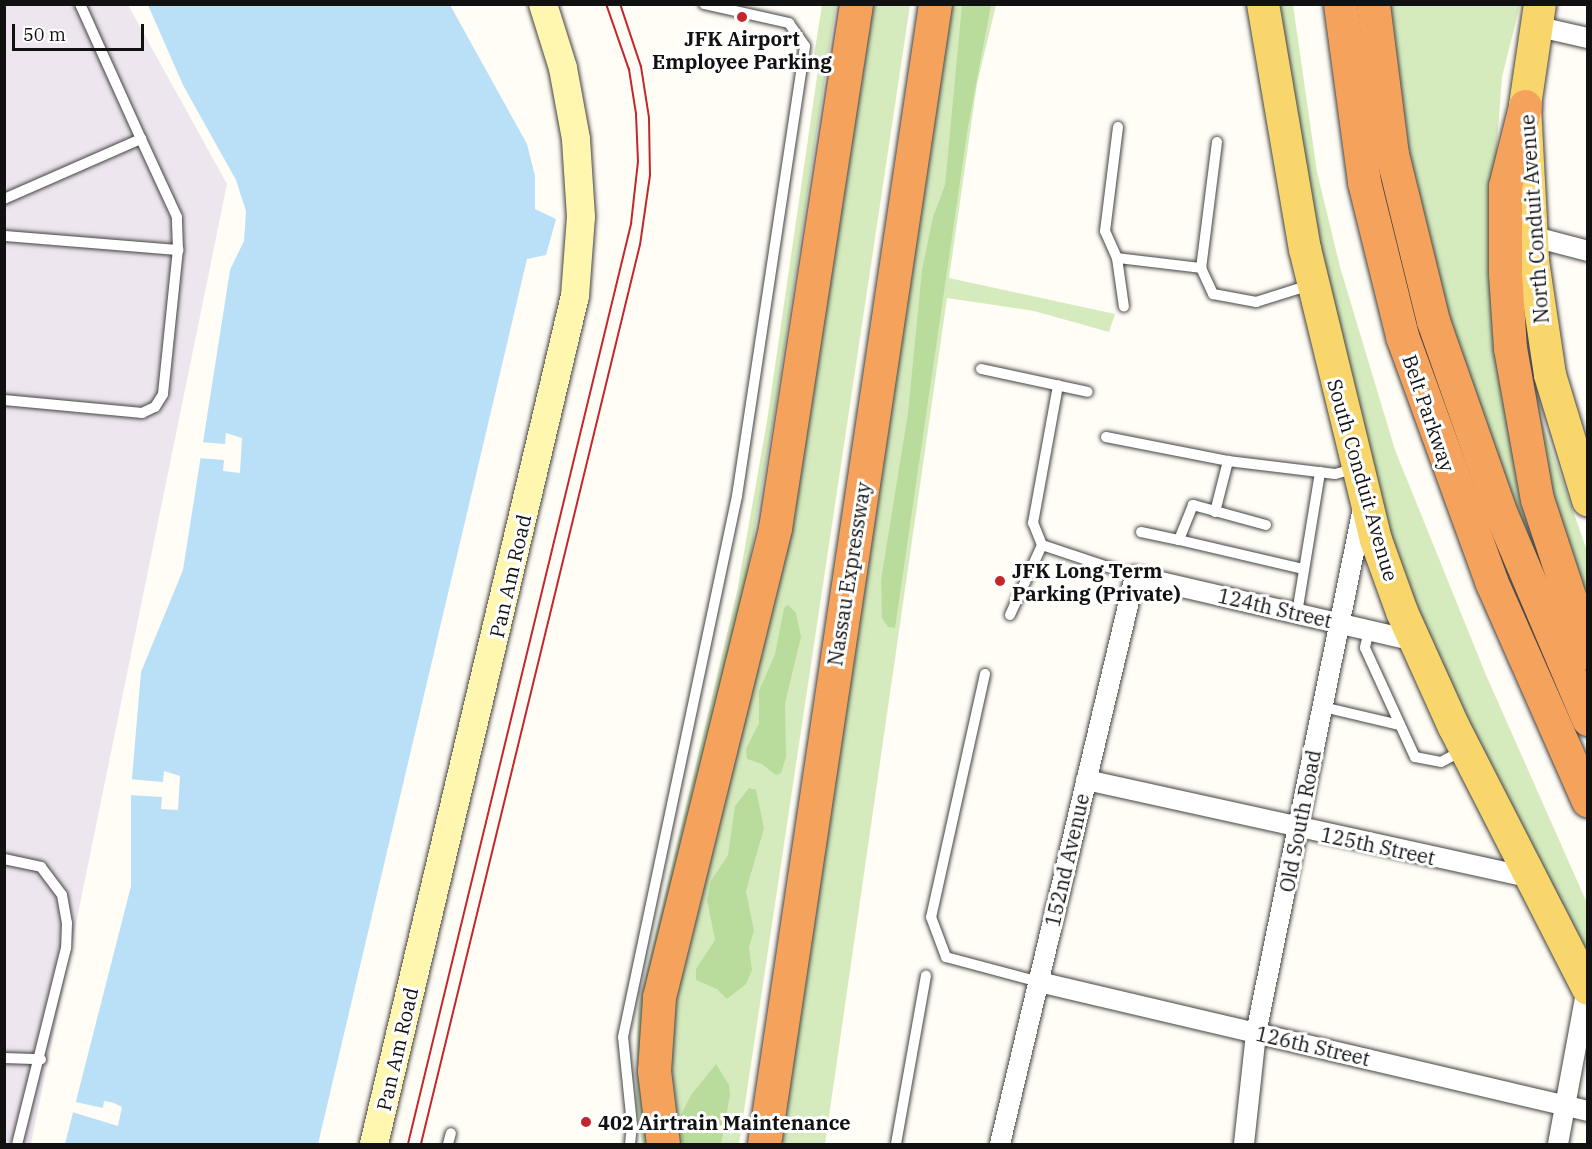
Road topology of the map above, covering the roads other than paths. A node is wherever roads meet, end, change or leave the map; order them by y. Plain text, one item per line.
1 (80, 4) edge
2 (543, 4) edge
3 (704, 4) edge
4 (856, 4) edge
5 (935, 4) edge
6 (1318, 4) edge
7 (1340, 4) edge
8 (1373, 4) edge
9 (1263, 6) edge
10 (1537, 15) edge
11 (1587, 38) edge
12 (1525, 106) junction
13 (1118, 127) dead end
14 (141, 139) junction
15 (1217, 142) dead end
16 (4, 200) edge
17 (4, 236) edge
18 (1531, 236) junction
19 (178, 249) junction
20 (1587, 251) edge
21 (1117, 258) junction
22 (1202, 268) junction
23 (1313, 284) junction
24 (1124, 307) dead end
25 (981, 369) dead end
26 (1058, 385) junction
27 (1088, 392) dead end
28 (4, 400) edge
29 (1106, 437) dead end
30 (1228, 461) junction
31 (1446, 462) junction
32 (1581, 466) edge
33 (1357, 468) junction
34 (1320, 472) junction
35 (1365, 498) junction
36 (1587, 500) edge
37 (1215, 512) junction
38 (1266, 525) dead end
39 (1141, 532) dead end
40 (1179, 540) junction
41 (1042, 545) junction
42 (1304, 568) junction
43 (1135, 576) junction
44 (1297, 613) junction
45 (1010, 615) dead end
46 (1338, 622) junction
47 (1369, 630) junction
48 (1415, 641) junction
49 (1587, 653) edge
50 (985, 674) dead end
51 (1323, 707) junction
52 (1587, 719) edge
53 (1400, 725) junction
54 (1465, 749) junction
55 (1086, 780) junction
56 (1587, 801) edge
57 (1300, 829) junction
58 (4, 859) edge
59 (1530, 878) junction
60 (926, 976) dead end
61 (1039, 982) junction
62 (1587, 989) edge
63 (1256, 1033) junction
64 (4, 1058) edge
65 (41, 1059) junction
66 (1563, 1105) junction
67 (1587, 1111) edge
68 (17, 1144) edge
69 (374, 1144) edge
70 (630, 1144) edge
71 (663, 1144) edge
72 (764, 1144) edge
73 (896, 1144) edge
74 (1000, 1144) edge
75 (1244, 1144) edge
76 (1558, 1144) edge

1 - 14 lane
2 - 69 street, Pan Am Road
3 - 70 lane
4 - 71 highway
5 - 72 highway, Nassau Expressway
6 - 31 highway
7 - 31 highway, Belt Parkway
8 - 52 highway, Belt Parkway
9 - 23 main road, South Conduit Avenue
10 - 11 street
10 - 12 main road, North Conduit Avenue
12 - 18 main road, North Conduit Avenue
12 - 49 highway
13 - 21 lane
14 - 16 lane
14 - 19 lane
15 - 22 lane
17 - 19 lane
18 - 20 street
18 - 32 main road, North Conduit Avenue
19 - 28 lane
21 - 22 lane
21 - 24 lane
22 - 23 lane
23 - 33 main road, South Conduit Avenue
25 - 26 lane
26 - 27 lane
26 - 41 lane
29 - 30 lane
30 - 34 lane
30 - 37 lane
31 - 56 highway, Belt Parkway
32 - 36 main road, North Conduit Avenue
33 - 34 lane
33 - 35 main road, South Conduit Avenue
34 - 42 lane
35 - 46 street, Old South Road
35 - 48 main road, South Conduit Avenue
37 - 38 lane
37 - 40 lane
39 - 40 lane
40 - 42 lane
41 - 43 lane
41 - 45 lane
42 - 44 lane
43 - 44 street, 124th Street
43 - 55 street, 152nd Avenue
44 - 46 street, 124th Street
46 - 47 street, 124th Street
46 - 51 street, Old South Road
47 - 48 street, 124th Street
47 - 53 lane
48 - 54 main road, South Conduit Avenue
50 - 61 lane
51 - 53 lane
51 - 57 street, Old South Road
53 - 54 lane
54 - 59 main road, South Conduit Avenue
55 - 57 street, 125th Street
55 - 61 street, 152nd Avenue
57 - 59 street, 125th Street
57 - 63 street, Old South Road
58 - 65 lane
59 - 62 main road, South Conduit Avenue
60 - 73 lane
61 - 63 street, 126th Street
61 - 74 street, 152nd Avenue
62 - 66 street
63 - 66 street, 126th Street
63 - 75 street, Old South Road
64 - 65 lane
65 - 68 lane
66 - 67 street, 126th Street
66 - 76 street

